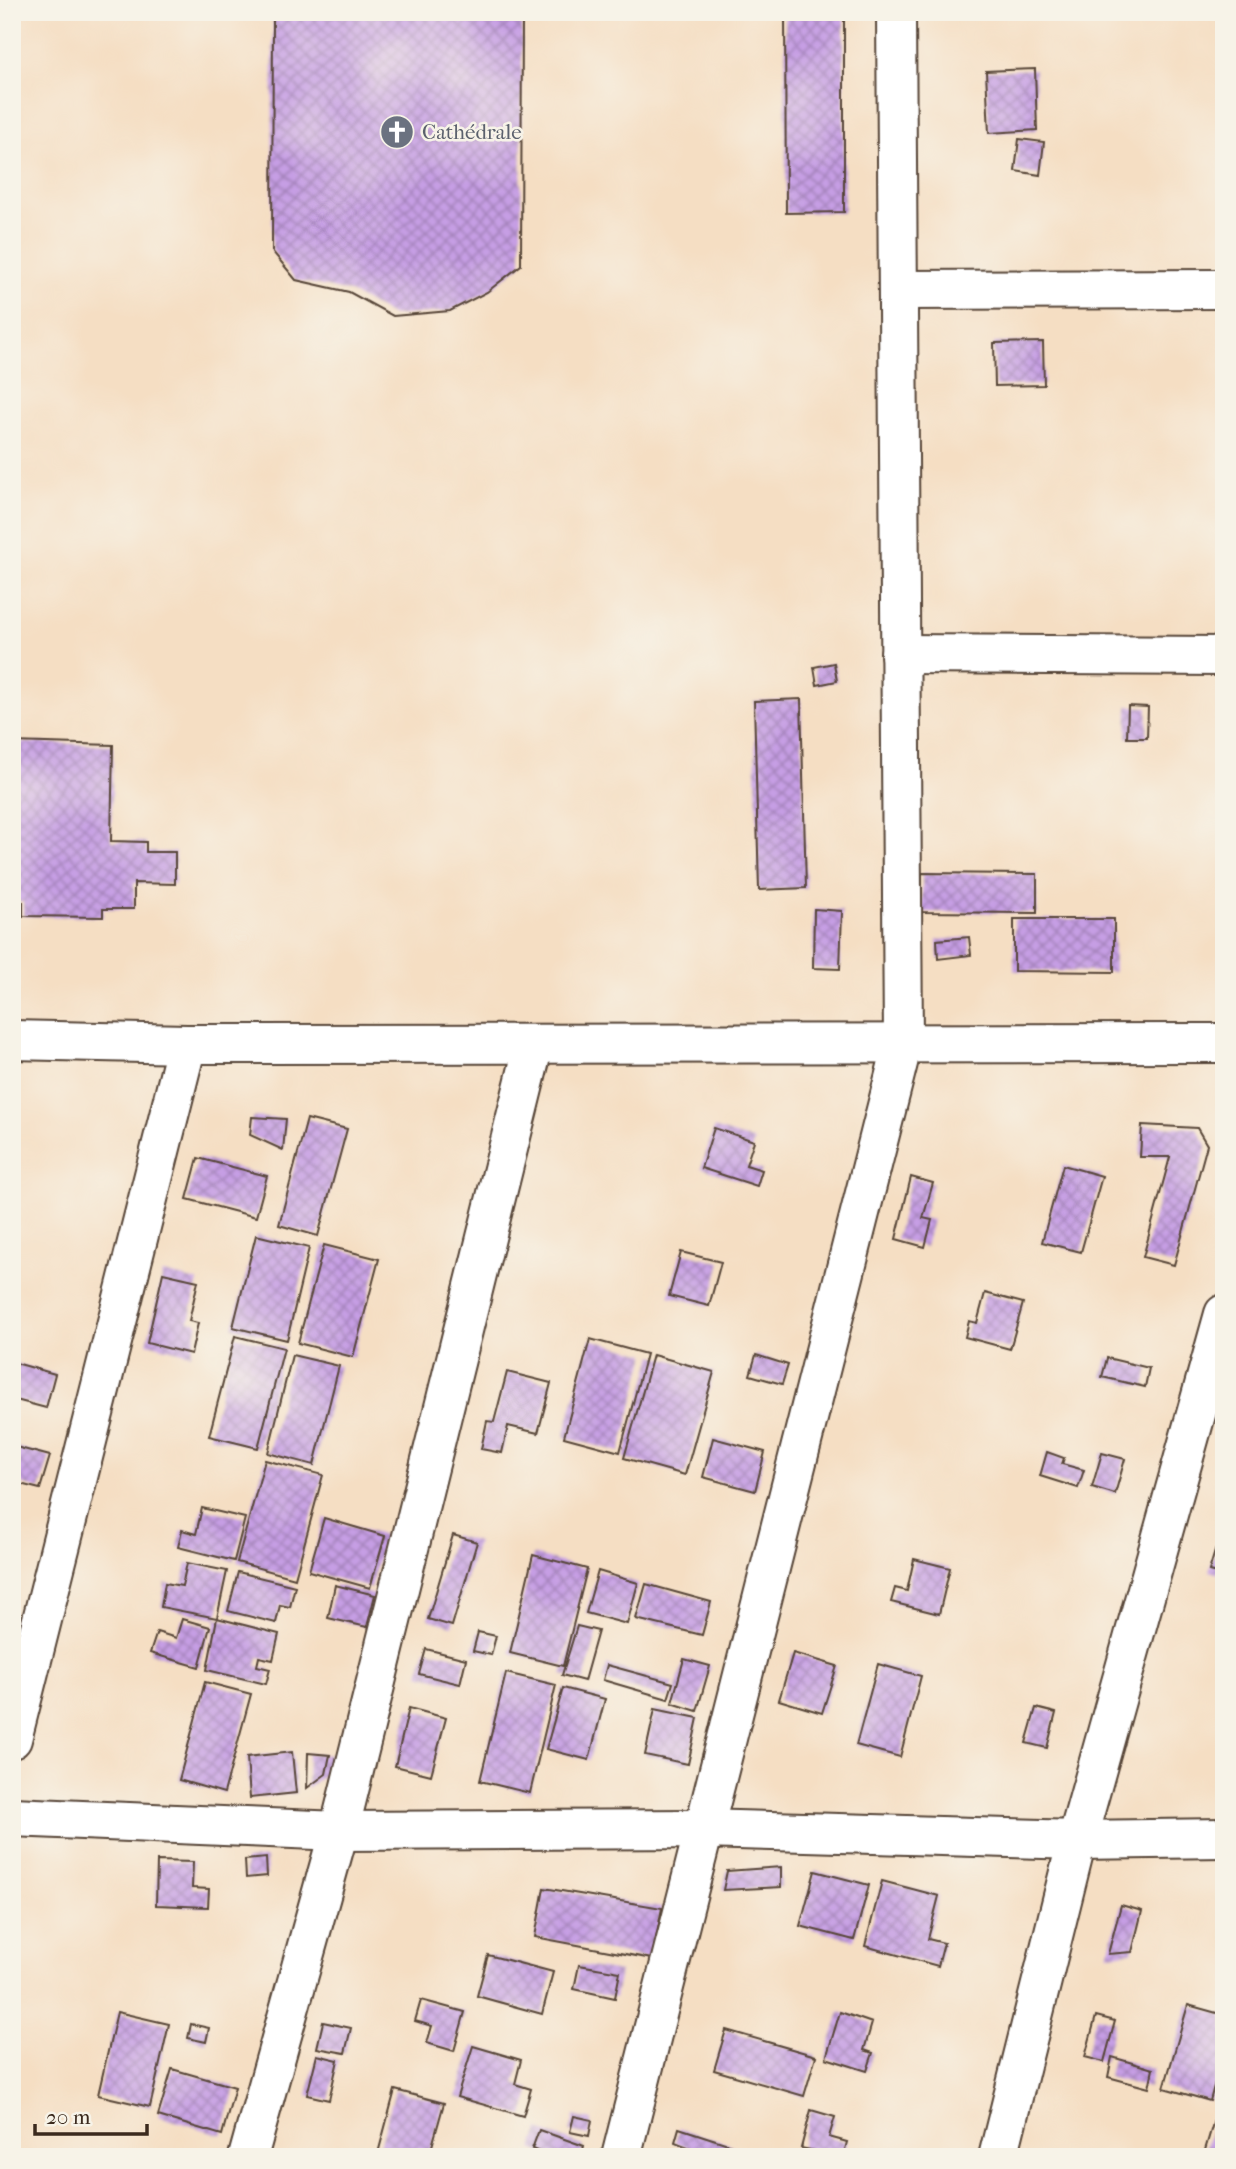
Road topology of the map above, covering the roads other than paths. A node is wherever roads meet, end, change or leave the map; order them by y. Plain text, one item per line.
1 (897, 12) edge
2 (1224, 289) edge
3 (898, 290) junction
4 (900, 654) junction
5 (1224, 656) edge
6 (12, 1040) edge
7 (1224, 1042) edge
8 (903, 1043) junction
9 (187, 1044) junction
10 (534, 1044) junction
11 (1224, 1314) edge
12 (12, 1739) edge
13 (12, 1817) edge
14 (702, 1829) junction
15 (339, 1831) junction
16 (1224, 1838) edge
17 (1077, 1840) junction
18 (248, 2157) edge
19 (621, 2157) edge
20 (998, 2157) edge

1 - 3 street
2 - 3 street
3 - 4 street
4 - 5 street
4 - 8 street
6 - 9 street
7 - 8 street
8 - 10 street
8 - 14 street
9 - 10 street
9 - 12 street
10 - 15 street
11 - 17 street
13 - 15 street
14 - 15 street
14 - 17 street
14 - 19 street
15 - 18 street
16 - 17 street
17 - 20 street

